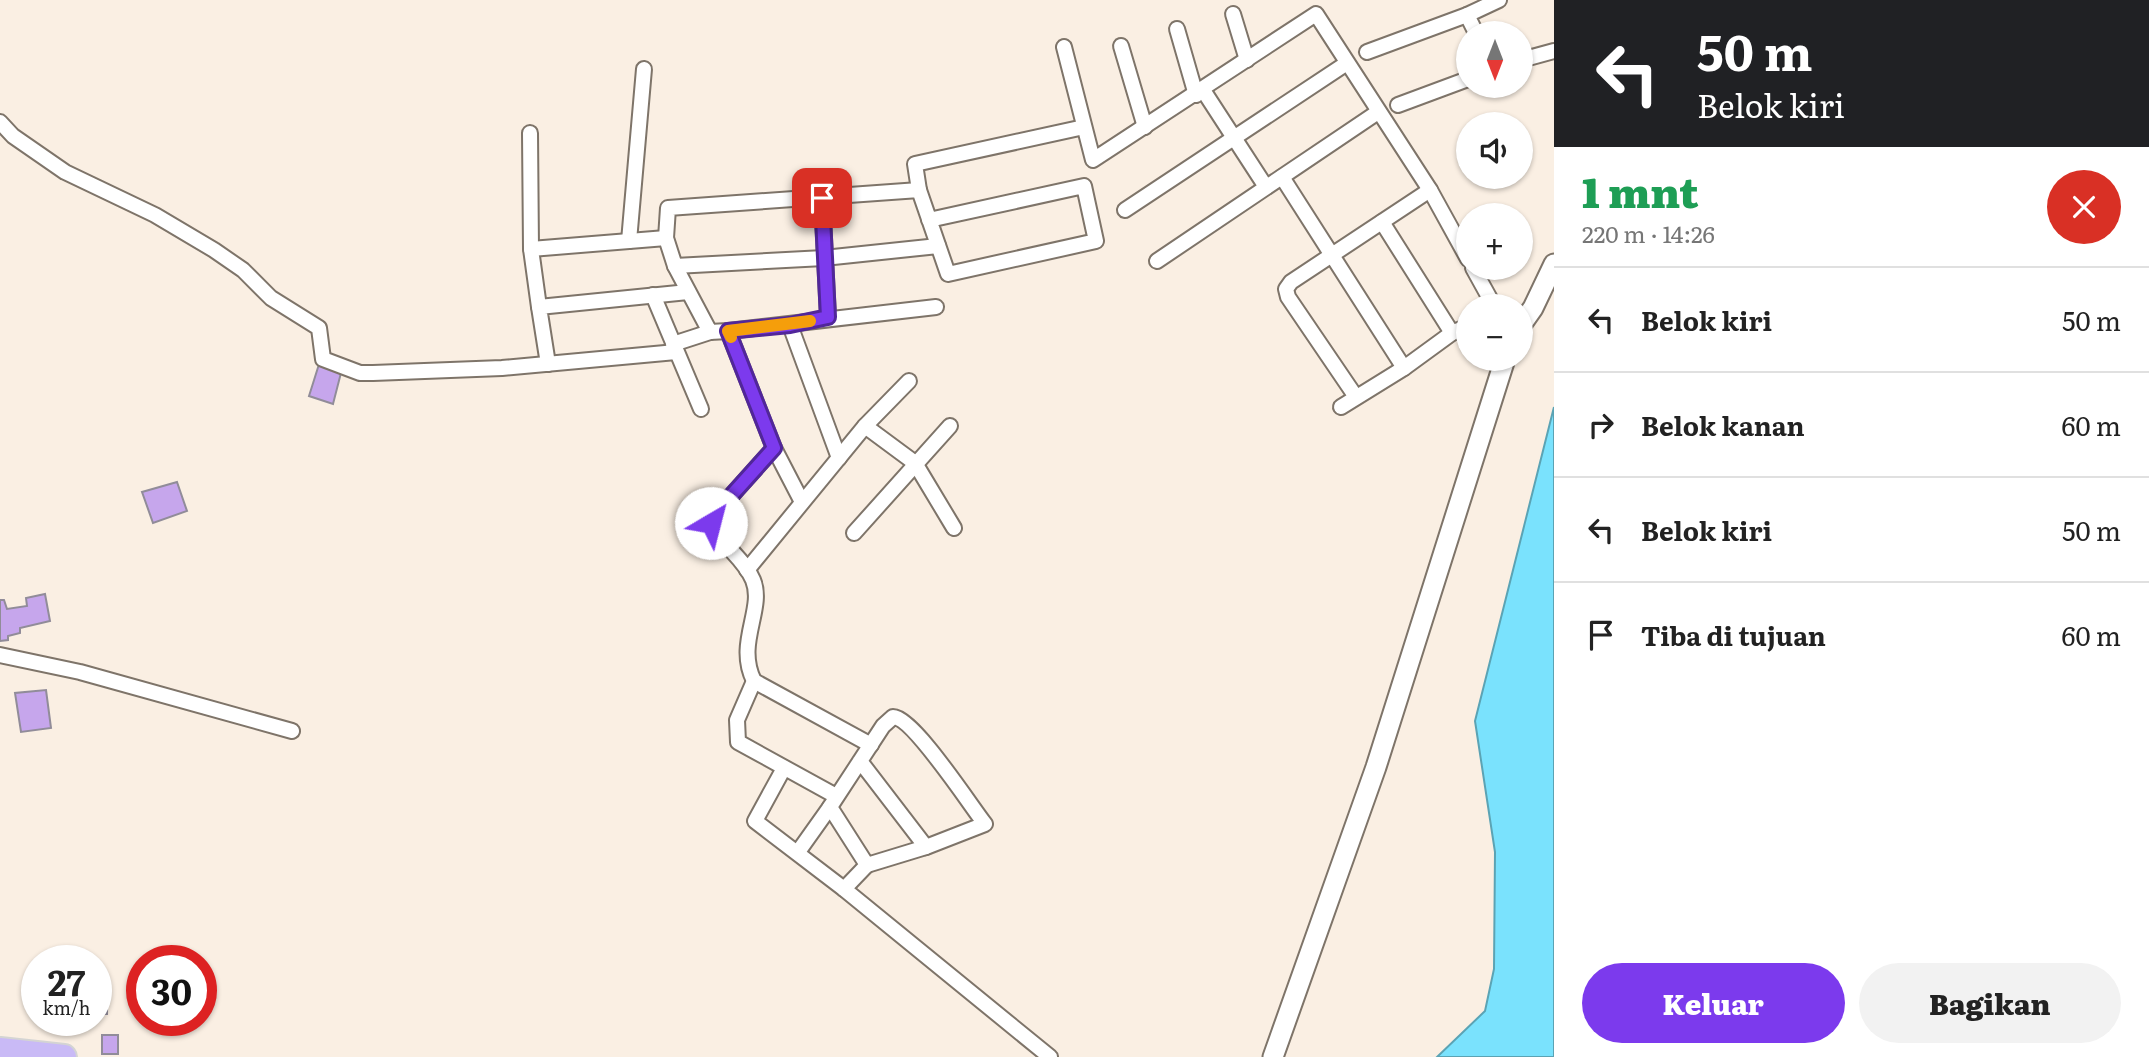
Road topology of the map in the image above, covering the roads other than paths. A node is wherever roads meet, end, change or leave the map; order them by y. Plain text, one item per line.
1 (1499, 0) edge
2 (1233, 15) dead end
3 (1467, 15) junction
4 (1470, 21) edge
5 (1177, 29) dead end
6 (1121, 46) dead end
7 (1064, 47) dead end
8 (1554, 51) edge
9 (1367, 52) dead end
10 (1533, 57) edge
11 (1247, 60) junction
12 (1347, 62) junction
13 (644, 69) dead end
14 (1456, 83) edge
15 (1199, 92) junction
16 (1398, 105) dead end
17 (1378, 112) junction
18 (0, 122) edge
19 (1084, 127) junction
20 (1145, 127) junction
21 (530, 133) dead end
22 (1234, 138) junction
23 (1282, 177) junction
24 (1266, 187) junction
25 (919, 190) junction
26 (1430, 190) junction
27 (822, 198) junction
28 (1125, 210) dead end
29 (929, 220) junction
30 (1382, 222) junction
31 (1456, 237) edge
32 (666, 238) junction
33 (629, 241) junction
34 (938, 246) junction
35 (531, 249) junction
36 (1331, 254) junction
37 (824, 258) junction
38 (1157, 261) dead end
39 (1554, 264) edge
40 (675, 266) junction
41 (688, 292) junction
42 (653, 295) junction
43 (1533, 299) edge
44 (539, 307) junction
45 (936, 307) dead end
46 (828, 317) junction
47 (790, 325) junction
48 (728, 331) junction
49 (1456, 331) edge
50 (710, 332) junction
51 (1452, 333) junction
52 (675, 348) junction
53 (548, 363) junction
54 (1404, 368) junction
55 (1501, 371) edge
56 (909, 381) dead end
57 (1356, 397) junction
58 (1341, 407) dead end
59 (701, 408) dead end
60 (865, 426) junction
61 (950, 426) dead end
62 (774, 448) junction
63 (839, 458) junction
64 (915, 463) junction
65 (802, 502) junction
66 (954, 528) dead end
67 (854, 533) dead end
68 (747, 570) junction
69 (0, 655) edge
70 (754, 681) junction
71 (292, 731) dead end
72 (871, 745) junction
73 (860, 761) junction
74 (784, 768) junction
75 (833, 802) junction
76 (926, 847) junction
77 (798, 852) junction
78 (867, 865) junction
79 (844, 889) junction
80 (0, 1049) edge
81 (64, 1057) edge
82 (1050, 1057) edge
83 (1273, 1057) edge

1 - 3 street
2 - 11 street
3 - 4 street
3 - 9 street
5 - 15 street
6 - 20 street
7 - 19 street
8 - 10 street
11 - 12 street
11 - 15 street
12 - 17 street
12 - 22 street
13 - 33 street
14 - 16 street
15 - 20 street
15 - 22 street
17 - 23 street
17 - 26 street
18 - 53 street
19 - 20 street
19 - 25 street
21 - 35 street
22 - 24 street
22 - 28 street
23 - 24 street
23 - 36 street
24 - 38 street
25 - 27 street
25 - 29 street
26 - 30 street
26 - 31 street
27 - 32 street
27 - 37 street
29 - 34 street
29 - 34 street
30 - 36 street
30 - 51 street
32 - 33 street
32 - 40 street
33 - 35 street
34 - 37 street
35 - 44 street
36 - 54 street
36 - 57 street
37 - 40 street
37 - 46 street
39 - 43 street
40 - 41 street
41 - 42 street
41 - 50 street
42 - 44 street
42 - 52 street
44 - 53 street
45 - 46 street
46 - 47 street
47 - 48 street
47 - 63 street
48 - 50 street
48 - 62 street
49 - 51 street
50 - 52 street
51 - 54 street
52 - 53 street
52 - 59 street
54 - 57 street
55 - 83 street
56 - 60 street
57 - 58 street
60 - 63 street
60 - 64 street
61 - 64 street
62 - 65 street
62 - 68 street
63 - 65 street
64 - 66 street
64 - 67 street
65 - 68 street
68 - 70 street
69 - 71 street
70 - 72 street
70 - 74 street
72 - 73 street
72 - 76 street
73 - 75 street
73 - 76 street
74 - 75 street
74 - 77 street
75 - 77 street
75 - 78 street
76 - 78 street
77 - 79 street
78 - 79 street
79 - 82 street
80 - 81 highway

